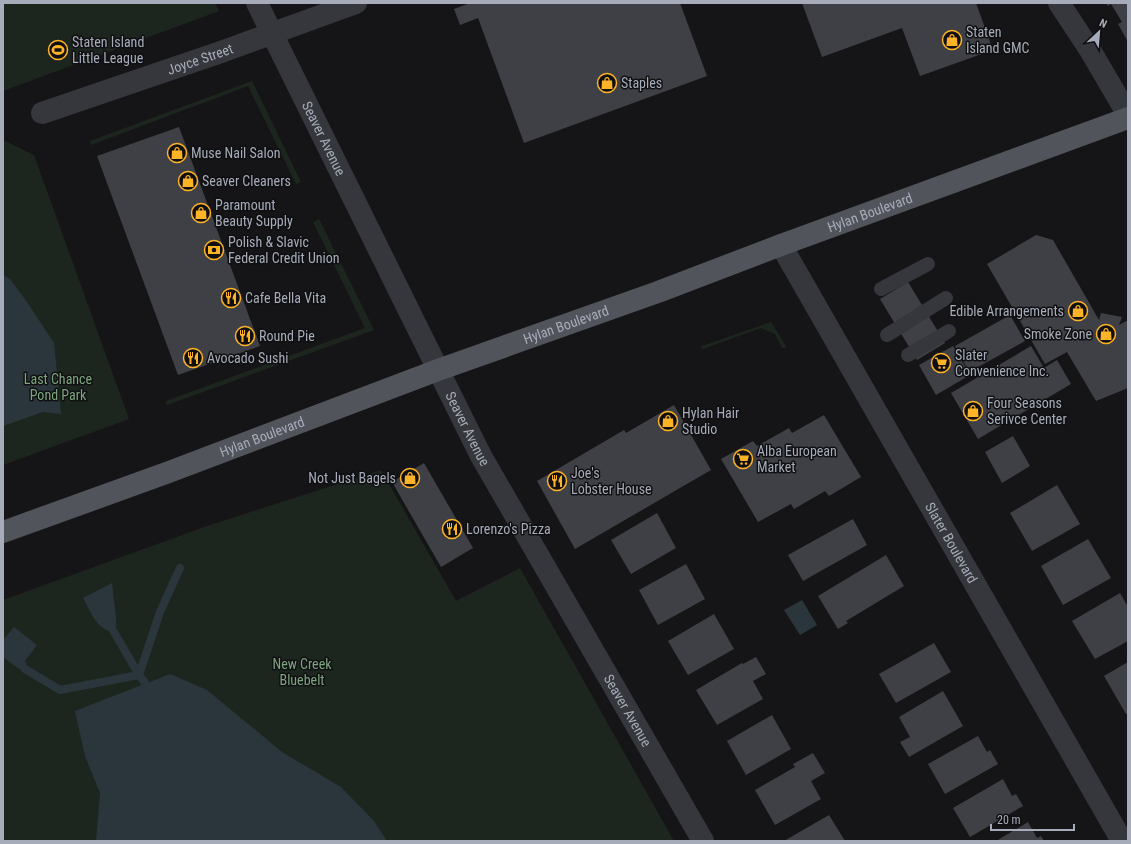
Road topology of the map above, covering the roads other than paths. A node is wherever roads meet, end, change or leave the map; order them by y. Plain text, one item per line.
1 (257, 3) edge
2 (356, 3) edge
3 (1060, 3) edge
4 (272, 33) junction
5 (42, 113) dead end
6 (1128, 116) edge
7 (780, 245) junction
8 (928, 264) dead end
9 (881, 289) dead end
10 (946, 298) dead end
11 (949, 331) dead end
12 (887, 335) dead end
13 (908, 355) dead end
14 (438, 370) junction
15 (3, 532) edge
16 (703, 841) edge
17 (1122, 841) edge

1 - 4 street, Seaver Avenue
2 - 4 street, Joyce Street
3 - 6 street
4 - 5 street, Joyce Street
4 - 14 street, Seaver Avenue
6 - 7 main road, Hylan Boulevard
7 - 14 main road, Hylan Boulevard
7 - 17 street, Slater Boulevard
8 - 9 lane
10 - 12 lane
11 - 13 lane
14 - 15 main road, Hylan Boulevard
14 - 16 street, Seaver Avenue

